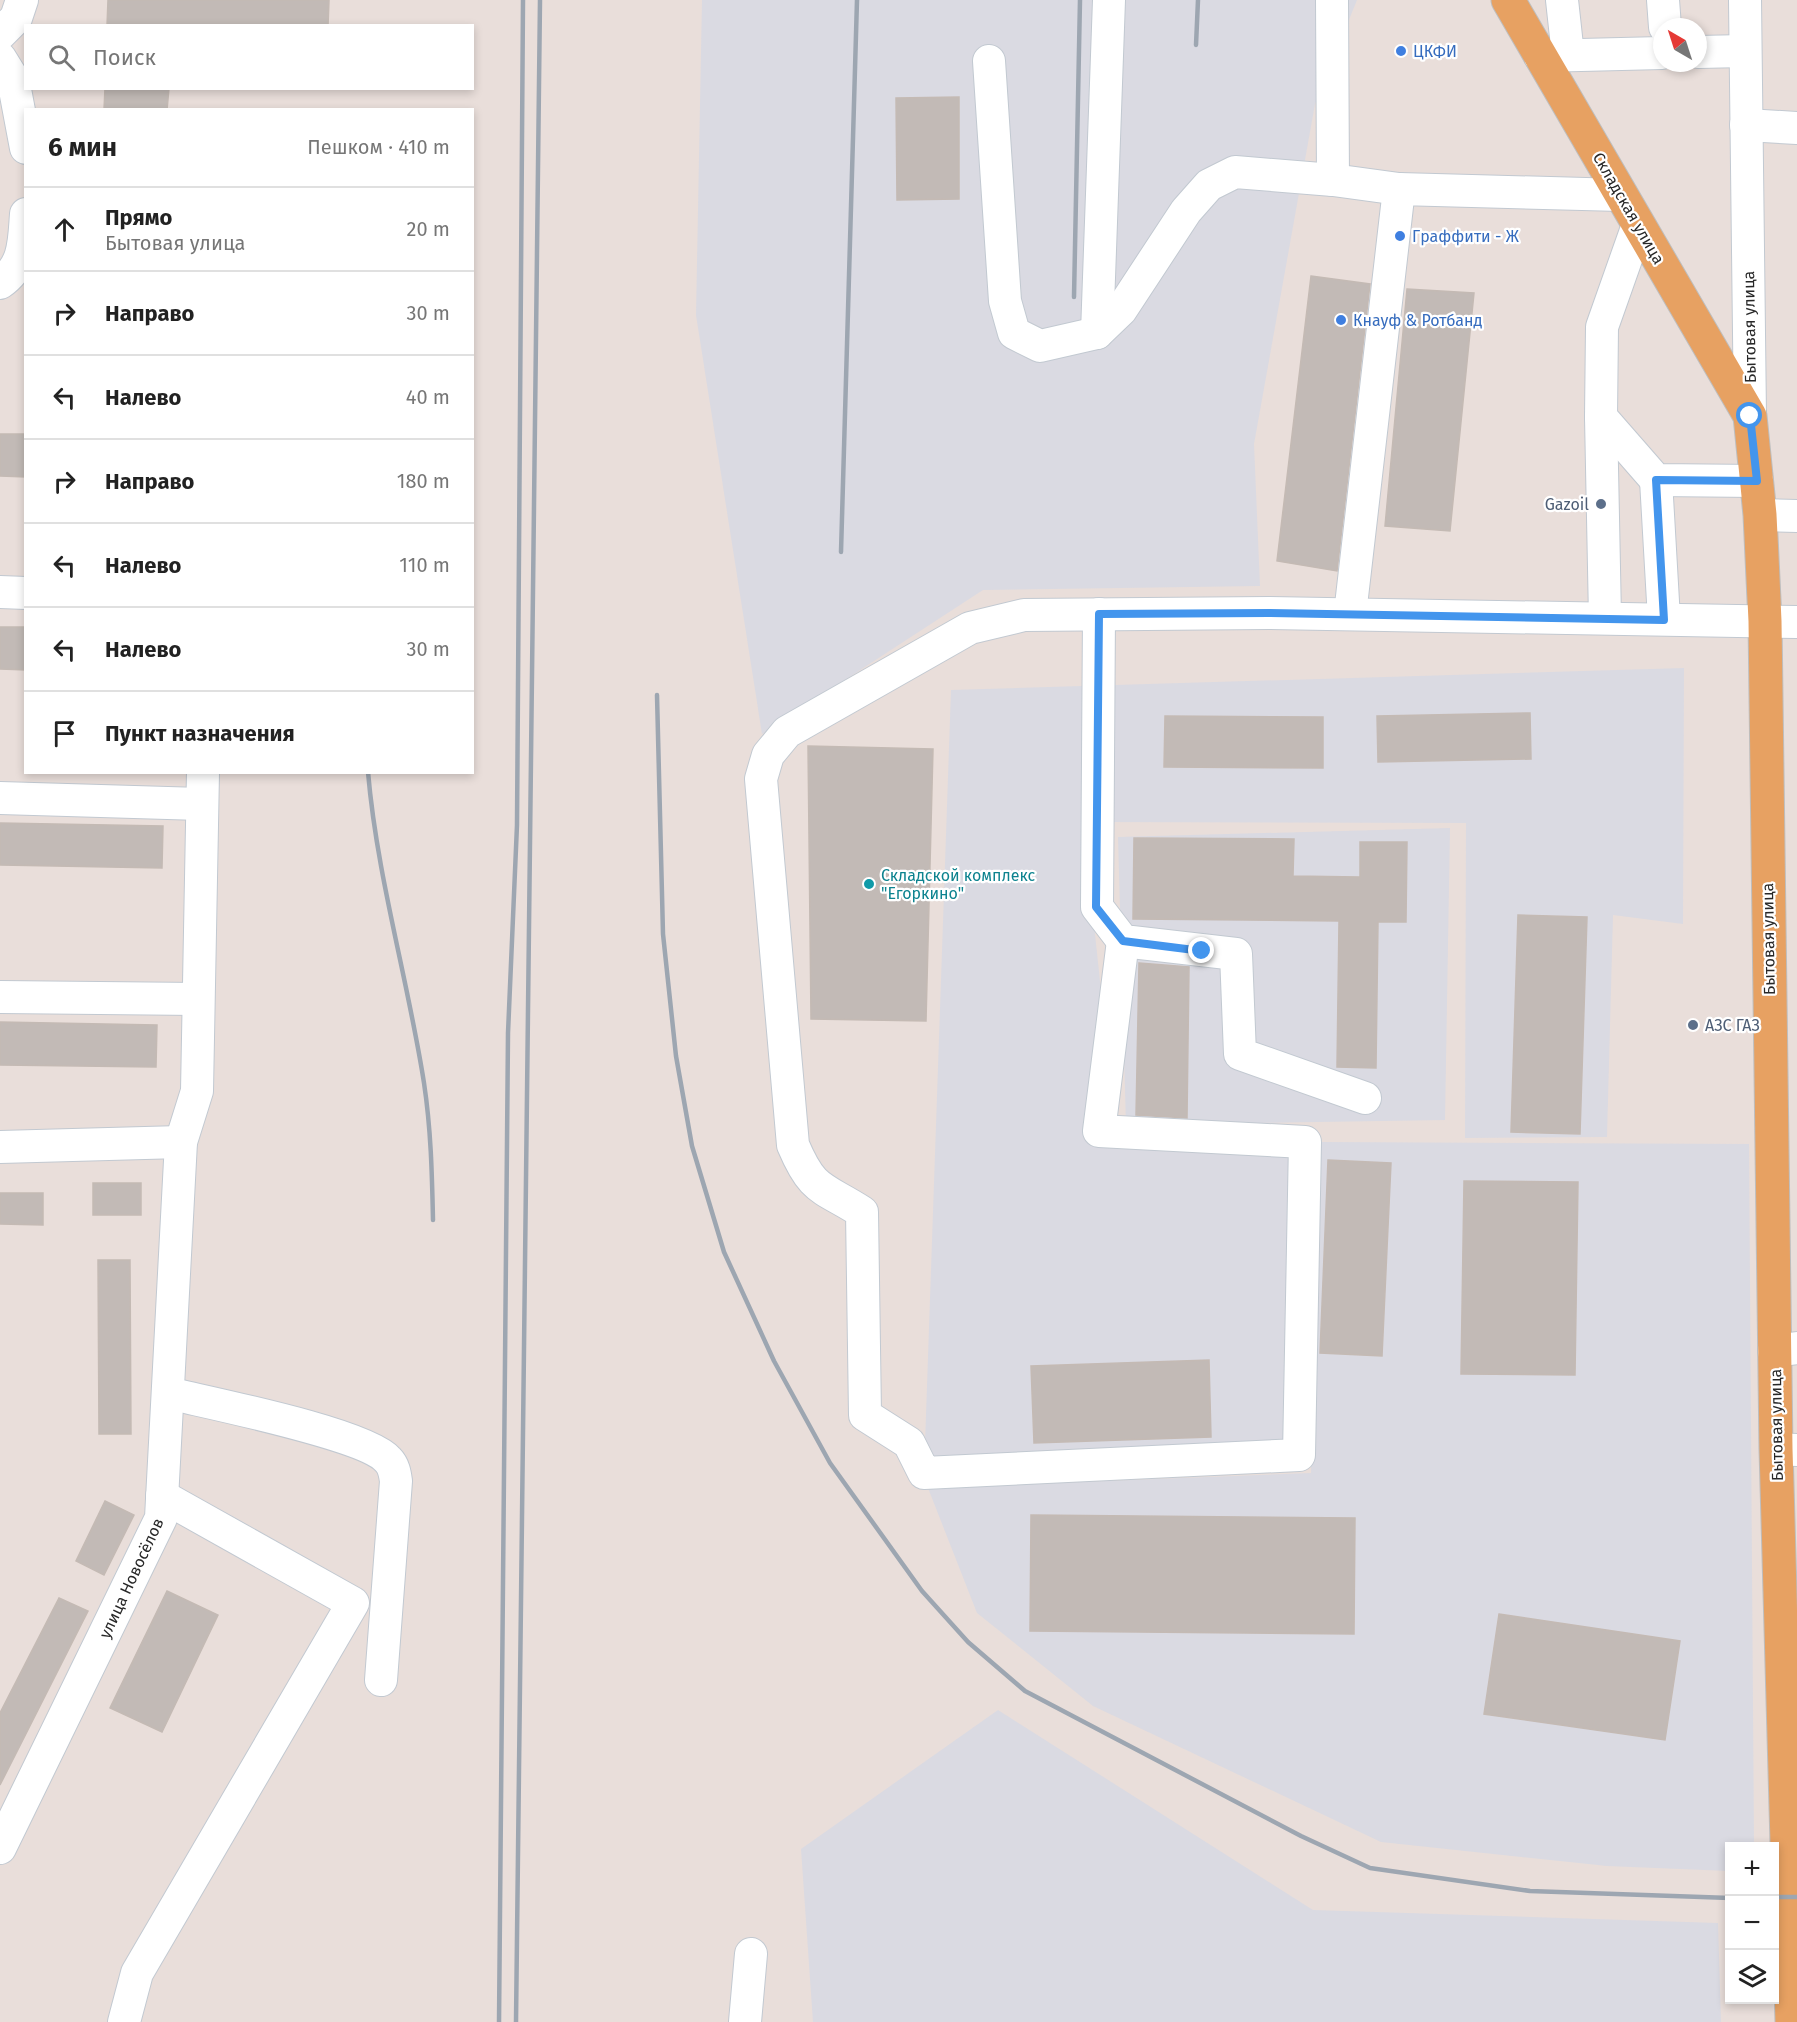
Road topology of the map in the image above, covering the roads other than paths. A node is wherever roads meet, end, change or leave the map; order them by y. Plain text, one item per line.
1 (1109, 0) edge
2 (1332, 0) edge
3 (1508, 0) edge
4 (1562, 0) edge
5 (1663, 0) edge
6 (1745, 0) edge
7 (24, 10) edge
8 (1664, 18) edge
9 (0, 34) edge
10 (1745, 51) junction
11 (1707, 52) edge
12 (1653, 53) edge
13 (1554, 55) junction
14 (0, 58) edge
15 (990, 61) dead end
16 (30, 90) edge
17 (29, 108) edge
18 (1746, 125) junction
19 (1797, 128) edge
20 (24, 137) edge
21 (1334, 180) junction
22 (1399, 189) junction
23 (1621, 195) junction
24 (1638, 225) junction
25 (24, 247) edge
26 (0, 283) edge
27 (1097, 333) junction
28 (1750, 416) junction
29 (1601, 417) junction
30 (1656, 480) junction
31 (1757, 481) junction
32 (1760, 515) junction
33 (1797, 516) edge
34 (0, 592) edge
35 (24, 593) edge
36 (1099, 614) junction
37 (1350, 614) junction
38 (1605, 618) junction
39 (1664, 620) junction
40 (1765, 621) junction
41 (1797, 622) edge
42 (203, 774) edge
43 (0, 798) edge
44 (201, 804) junction
45 (1123, 941) junction
46 (0, 997) edge
47 (198, 999) junction
48 (1365, 1098) dead end
49 (181, 1142) junction
50 (0, 1148) edge
51 (1785, 1349) edge
52 (168, 1393) junction
53 (1786, 1449) edge
54 (162, 1496) junction
55 (1789, 1600) edge
56 (381, 1680) dead end
57 (0, 1848) edge
58 (751, 1954) dead end
59 (124, 2022) edge
60 (745, 2022) edge
61 (1792, 2022) edge

1 - 27 street
2 - 21 street
3 - 13 main road, Складская улица
4 - 13 street
5 - 8 street
6 - 10 street, Бытовая улица
7 - 9 street
10 - 11 street
10 - 18 street, Бытовая улица
12 - 13 street
13 - 23 main road, Складская улица
14 - 20 street
15 - 27 street
16 - 17 street
18 - 19 street
18 - 28 street, Бытовая улица
21 - 22 street
21 - 27 street
22 - 23 street
22 - 37 street
23 - 24 main road, Складская улица
24 - 28 main road, Складская улица
24 - 29 street
25 - 26 street
28 - 31 main road, Бытовая улица
29 - 30 street
29 - 38 street
30 - 31 street
30 - 39 street
31 - 32 main road, Бытовая улица
32 - 33 street
32 - 40 main road, Бытовая улица
34 - 35 street
36 - 37 street
36 - 45 street
36 - 45 street
37 - 38 street
38 - 39 street
39 - 40 street
40 - 41 street
40 - 51 main road, Бытовая улица
42 - 44 street, улица Новосёлов
43 - 44 street
44 - 47 street, улица Новосёлов
45 - 48 street
46 - 47 street
47 - 49 street, улица Новосёлов
49 - 50 street
49 - 52 street, улица Новосёлов
51 - 53 main road, Бытовая улица
52 - 54 street, улица Новосёлов
52 - 56 street
53 - 55 main road, Бытовая улица
54 - 57 street, улица Новосёлов
54 - 59 street
55 - 61 main road, Бытовая улица
58 - 60 street

